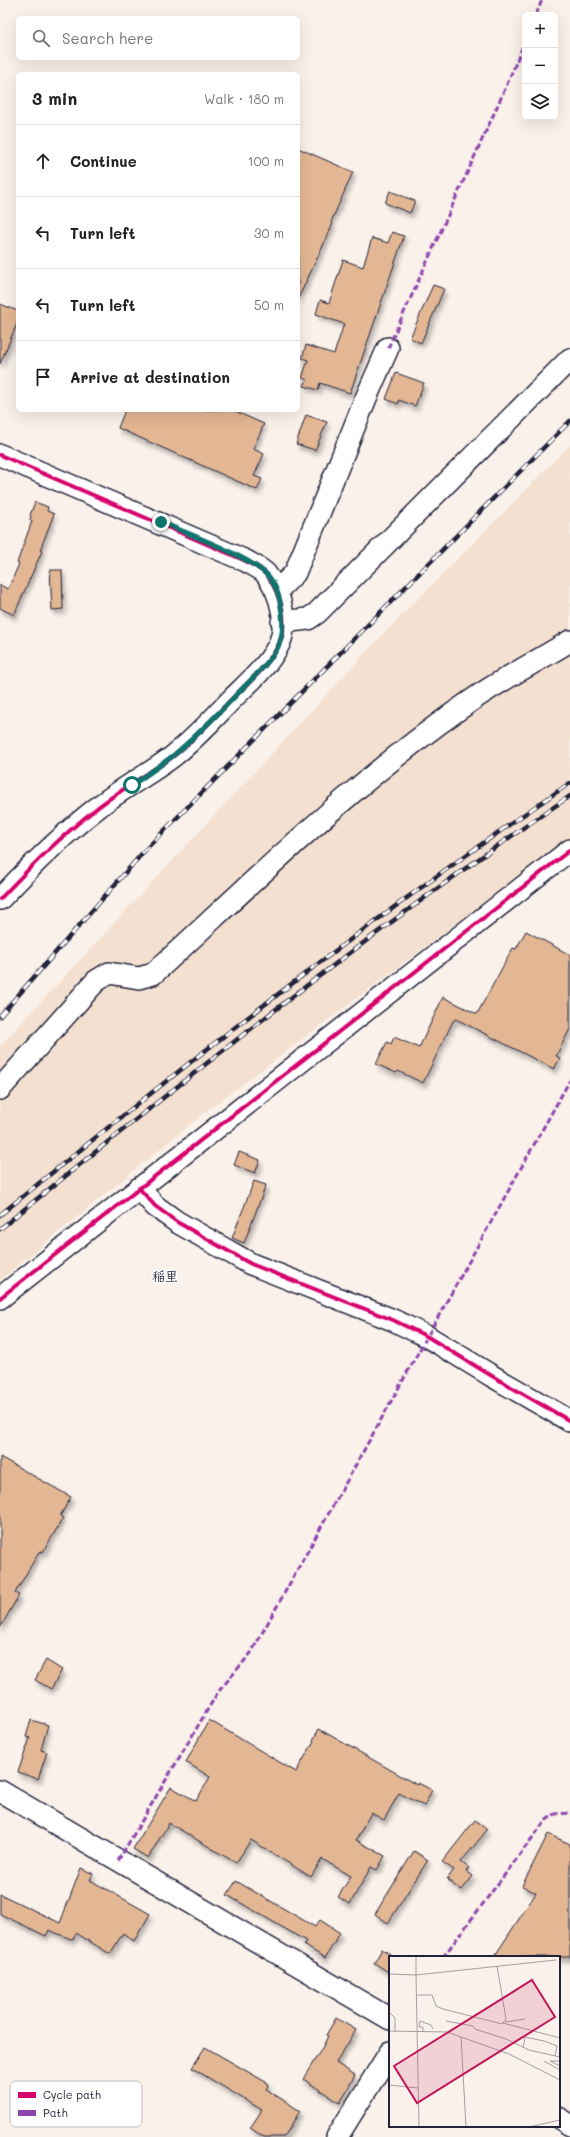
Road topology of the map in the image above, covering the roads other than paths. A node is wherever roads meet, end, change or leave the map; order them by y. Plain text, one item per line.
1 (388, 348) dead end
2 (570, 359) edge
3 (0, 455) edge
4 (276, 591) junction
5 (282, 622) junction
6 (570, 641) edge
7 (570, 850) edge
8 (0, 899) edge
9 (0, 1089) edge
10 (139, 1188) junction
11 (0, 1298) edge
12 (570, 1421) edge
13 (0, 1790) edge
14 (389, 2017) edge
15 (389, 2054) edge
16 (560, 2119) edge
17 (570, 2125) edge
18 (337, 2137) edge

1 - 4 street
2 - 5 street
3 - 4 street
4 - 5 street
5 - 8 street
6 - 9 street
7 - 10 street
10 - 11 street
10 - 12 street
13 - 14 street
15 - 18 street
16 - 17 street

